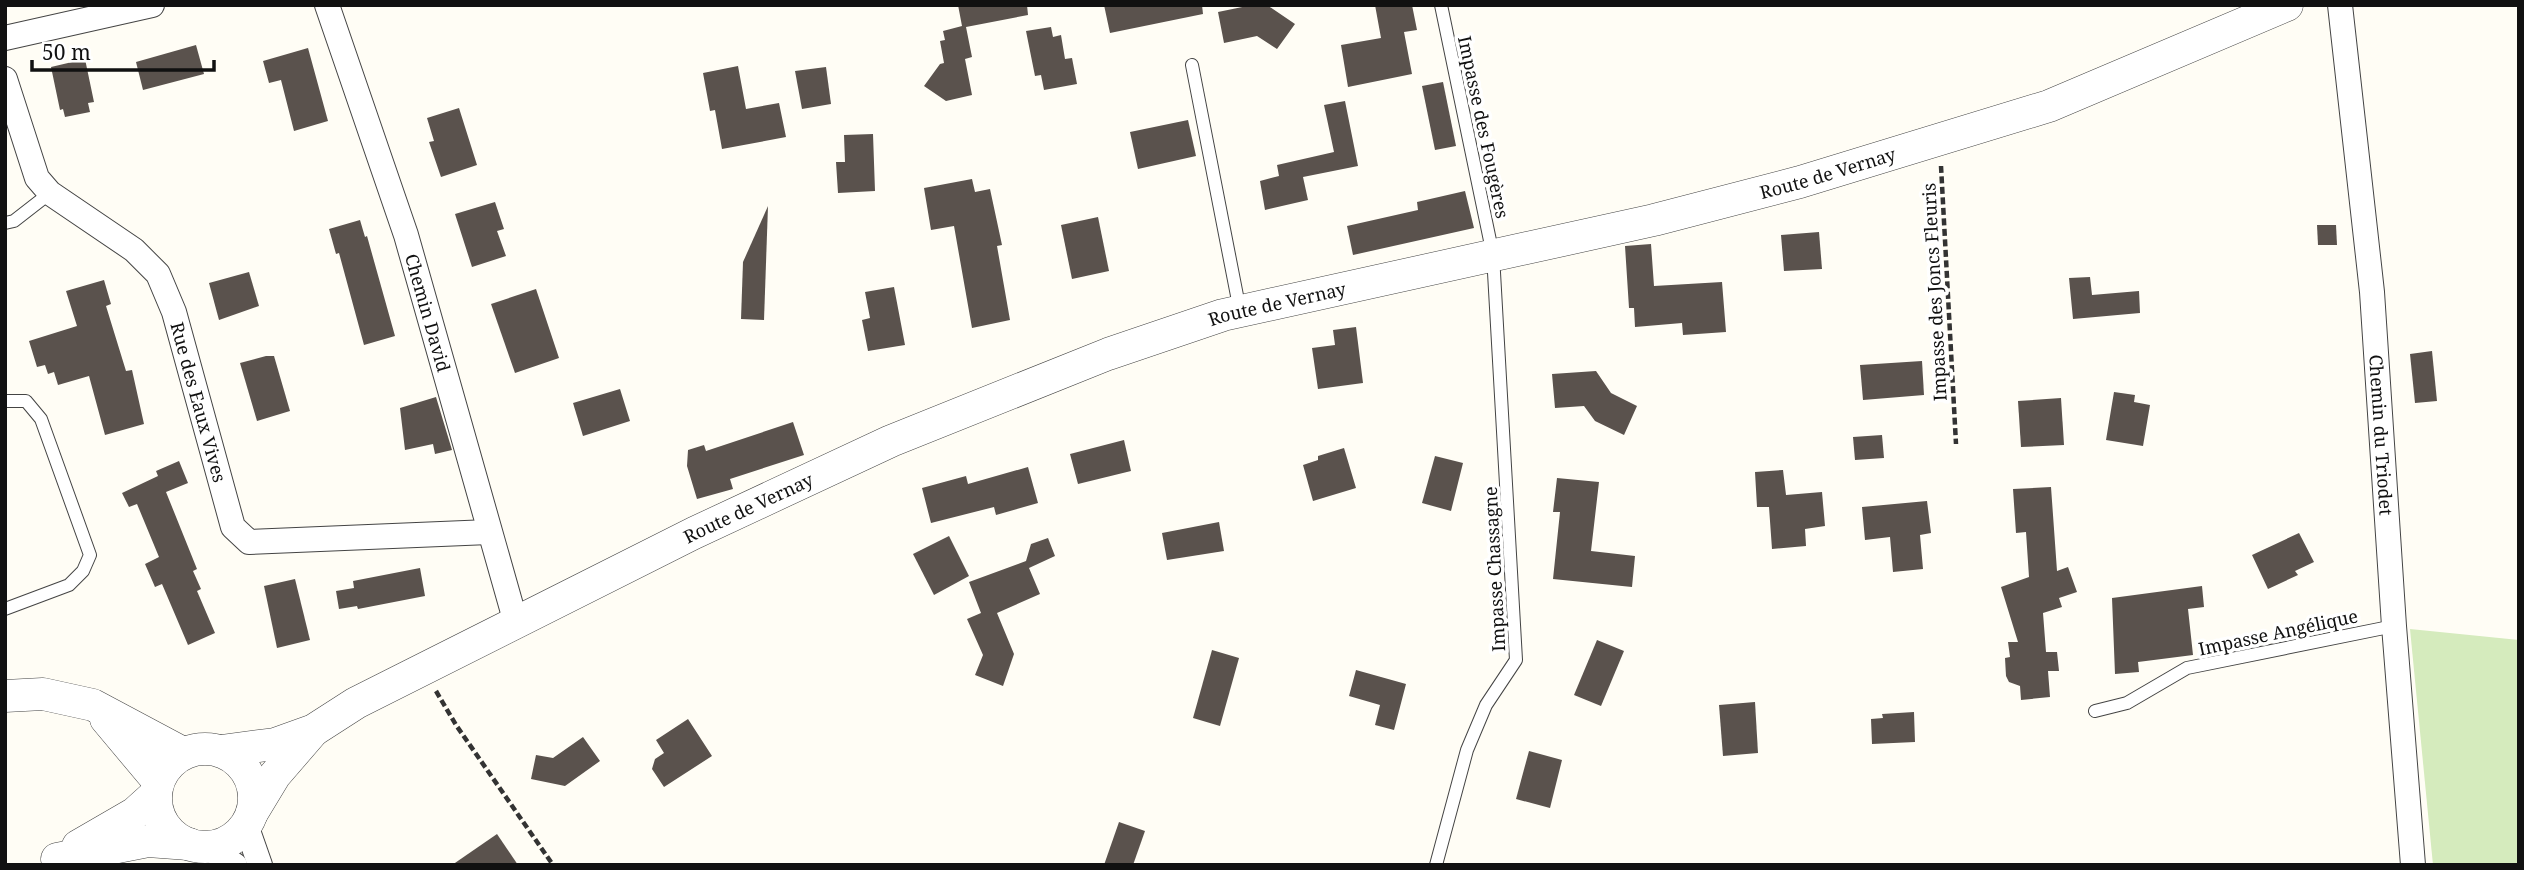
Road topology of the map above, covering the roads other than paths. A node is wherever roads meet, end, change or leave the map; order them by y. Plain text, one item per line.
1 (152, 5) edge
2 (327, 5) edge
3 (1441, 5) edge
4 (2287, 5) edge
5 (2340, 5) edge
6 (5, 38) edge
7 (1192, 65) dead end
8 (5, 79) edge
9 (50, 193) junction
10 (5, 223) edge
11 (1493, 255) junction
12 (1240, 311) junction
13 (5, 401) edge
14 (489, 532) junction
15 (5, 609) edge
16 (516, 623) junction
17 (2394, 626) junction
18 (5, 696) edge
19 (93, 705) junction
20 (2095, 711) dead end
21 (314, 730) junction
22 (221, 751) junction
23 (183, 753) junction
24 (157, 788) junction
25 (249, 820) junction
26 (198, 846) junction
27 (51, 862) edge
28 (235, 865) edge
29 (260, 865) edge
30 (1436, 865) edge
31 (2413, 865) edge

1 - 6 street
2 - 14 street, Chemin David
3 - 11 lane, Impasse des Fougères
4 - 11 street, Route de Vernay
5 - 17 street, Chemin du Triodet
7 - 12 lane
8 - 9 street, Rue des Eaux Vives
9 - 10 lane
9 - 14 street, Rue des Eaux Vives
11 - 12 street, Route de Vernay
11 - 30 lane, Impasse Chassagne
12 - 16 street, Route de Vernay
13 - 15 lane
14 - 16 street, Chemin David
16 - 21 street, Route de Vernay
17 - 20 lane, Impasse Angélique
17 - 31 street, Chemin du Triodet
18 - 19 street
19 - 23 street
19 - 24 street
21 - 22 street, Route de Vernay
21 - 25 street, Route de Vernay
22 - 23 street
22 - 25 street
23 - 24 street
24 - 26 street
24 - 27 street
25 - 26 street
25 - 29 street
26 - 27 street
26 - 28 street

